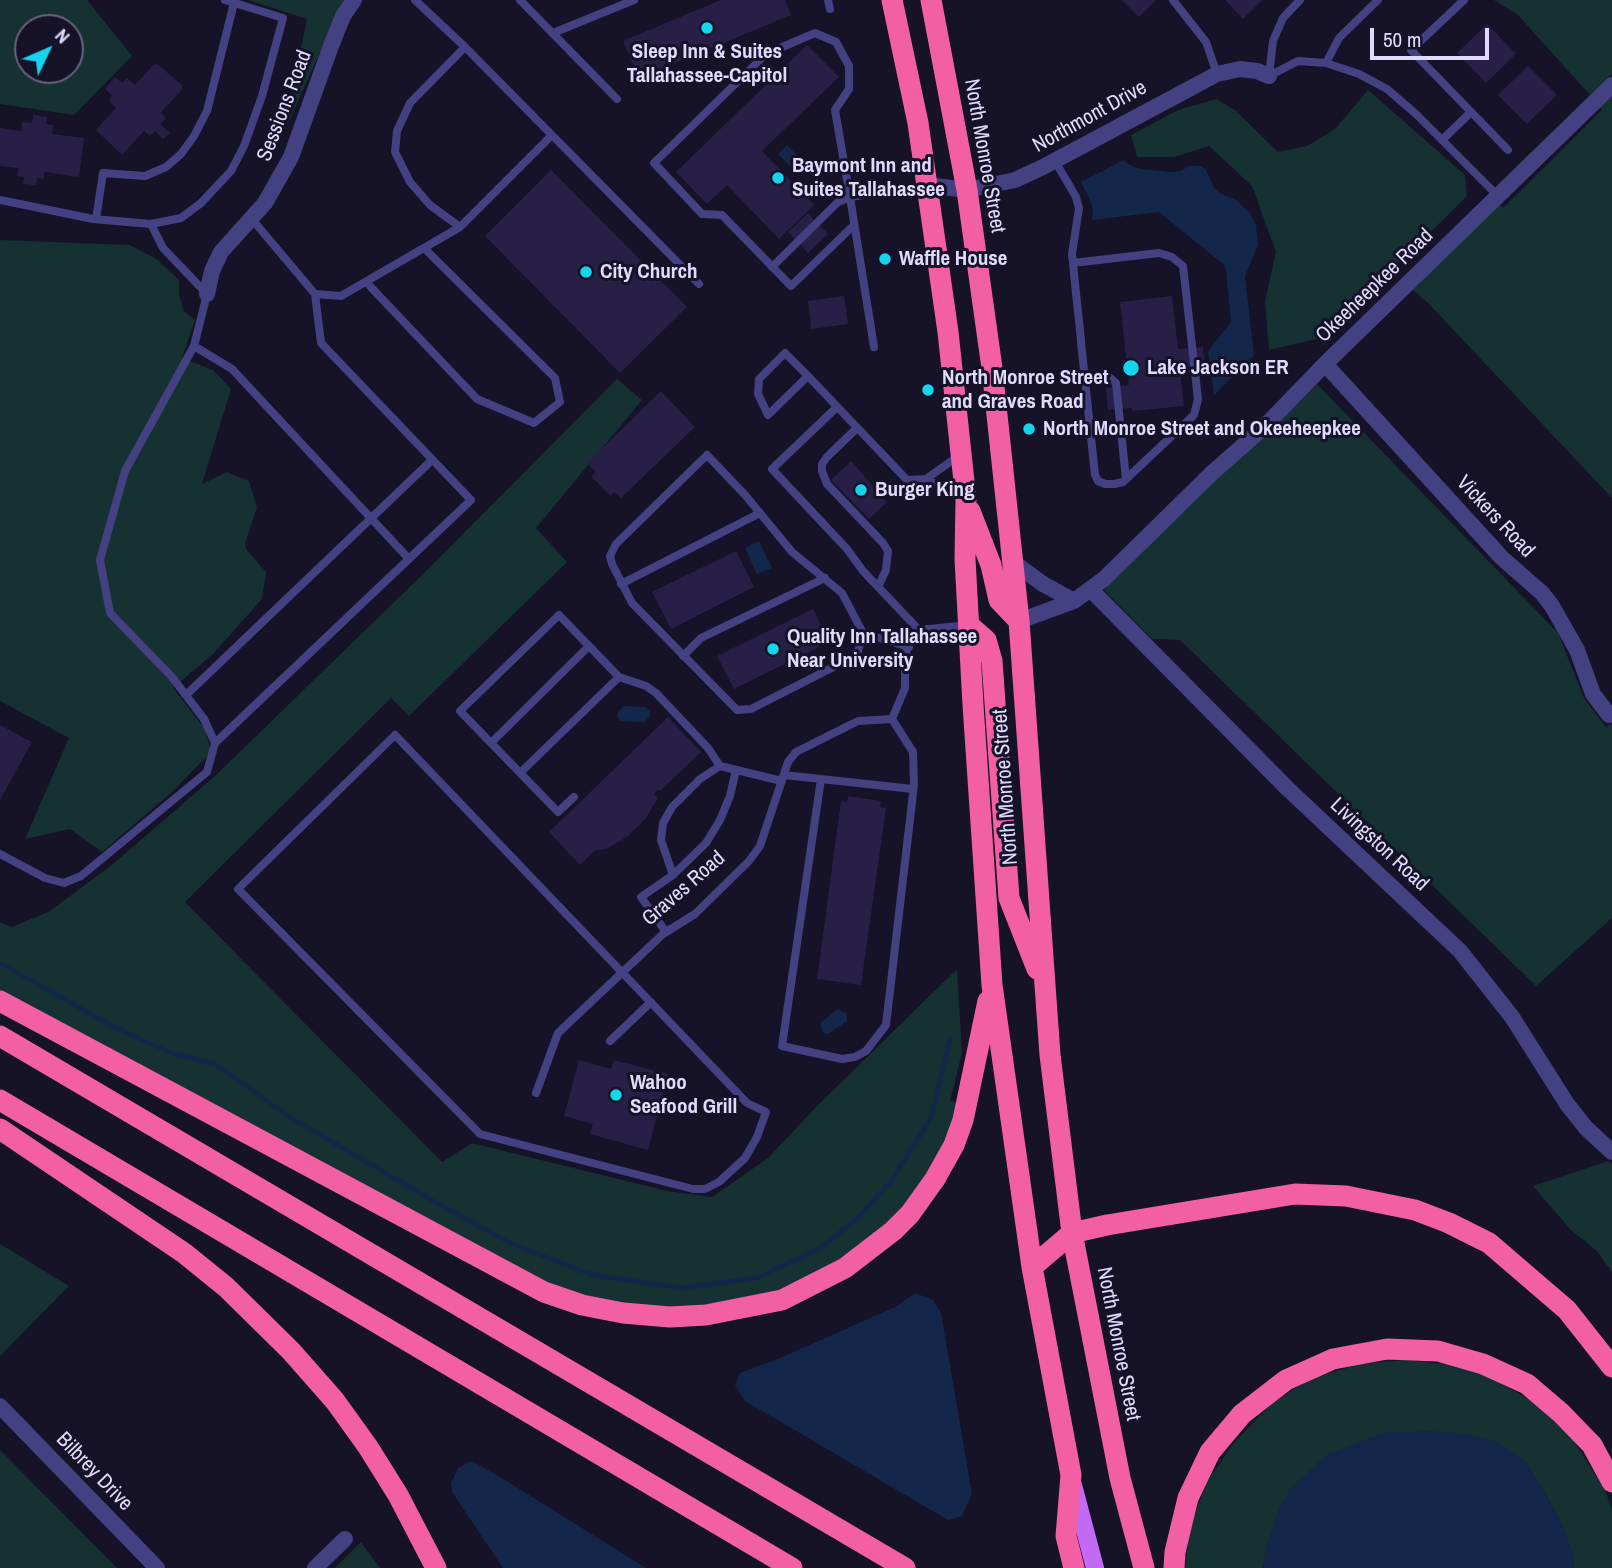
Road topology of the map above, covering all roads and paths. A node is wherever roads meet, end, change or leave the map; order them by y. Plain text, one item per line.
1 (225, 0) edge
2 (354, 0) edge
3 (415, 0) edge
4 (520, 0) edge
5 (634, 0) edge
6 (892, 0) edge
7 (931, 0) edge
8 (1172, 0) edge
9 (1300, 0) edge
10 (1378, 0) edge
11 (1464, 0) edge
12 (234, 3) junction
13 (553, 33) junction
14 (465, 47) junction
15 (1326, 63) junction
16 (1217, 74) junction
17 (1269, 76) junction
18 (1612, 85) edge
19 (617, 99) dead end
20 (1471, 112) junction
21 (552, 135) junction
22 (1442, 140) junction
23 (1508, 150) dead end
24 (1055, 161) junction
25 (927, 185) junction
26 (967, 190) junction
27 (1497, 195) junction
28 (850, 197) junction
29 (0, 200) edge
30 (251, 218) junction
31 (96, 219) junction
32 (151, 224) junction
33 (854, 225) junction
34 (460, 227) junction
35 (424, 248) junction
36 (1073, 263) junction
37 (772, 267) junction
38 (366, 282) junction
39 (699, 285) dead end
40 (207, 294) junction
41 (315, 294) junction
42 (194, 345) junction
43 (874, 347) dead end
44 (1325, 364) junction
45 (808, 376) junction
46 (1084, 376) junction
47 (837, 407) junction
48 (857, 428) junction
49 (961, 454) junction
50 (432, 460) junction
51 (926, 479) junction
52 (1126, 479) junction
53 (966, 500) junction
54 (760, 513) junction
55 (371, 518) junction
56 (409, 559) junction
57 (1013, 562) junction
58 (824, 579) junction
59 (621, 584) junction
60 (878, 587) junction
61 (1091, 590) junction
62 (1074, 601) junction
63 (1019, 621) junction
64 (970, 625) junction
65 (919, 630) junction
66 (863, 633) junction
67 (589, 646) junction
68 (909, 647) junction
69 (683, 656) junction
70 (619, 677) junction
71 (186, 695) junction
72 (1609, 715) dead end
73 (892, 719) junction
74 (215, 743) junction
75 (491, 743) junction
76 (720, 766) junction
77 (736, 770) junction
78 (520, 773) junction
79 (783, 778) junction
80 (821, 779) junction
81 (913, 789) junction
82 (574, 797) dead end
83 (0, 854) edge
84 (673, 876) junction
85 (666, 932) junction
86 (622, 972) junction
87 (992, 985) junction
88 (1044, 989) junction
89 (0, 1001) edge
90 (651, 1002) junction
91 (0, 1036) edge
92 (610, 1041) dead end
93 (536, 1093) dead end
94 (0, 1100) edge
95 (0, 1129) edge
96 (1612, 1152) edge
97 (1072, 1233) junction
98 (1032, 1268) junction
99 (1612, 1367) edge
100 (0, 1406) edge
101 (1071, 1475) junction
102 (1612, 1482) edge
103 (345, 1539) dead end
104 (157, 1568) edge
105 (315, 1568) edge
106 (436, 1568) edge
107 (792, 1568) edge
108 (905, 1568) edge
109 (1074, 1568) edge
110 (1095, 1568) edge
111 (1144, 1568) edge
112 (1174, 1568) edge

1 - 12 lane
2 - 30 street, Sessions Road
3 - 14 lane
4 - 13 lane
5 - 13 lane
6 - 25 highway, North Monroe Street
7 - 26 highway, North Monroe Street
8 - 16 lane
9 - 17 lane
10 - 15 lane
11 - 20 lane
12 - 31 lane
12 - 32 lane
13 - 19 lane
14 - 21 lane
14 - 34 lane
15 - 17 lane
15 - 22 lane
16 - 17 street, Northmont Drive
16 - 24 street, Northmont Drive
18 - 27 street, Okeeheepkee Road
20 - 22 lane
20 - 23 lane
21 - 34 lane
21 - 39 lane
22 - 27 lane
24 - 26 street, Northmont Drive
24 - 36 lane
25 - 26 street, Northmont Drive
25 - 28 lane
25 - 49 highway, North Monroe Street
26 - 57 highway, North Monroe Street
27 - 44 street, Okeeheepkee Road
28 - 33 lane
28 - 37 lane
28 - 37 lane
29 - 31 lane
30 - 40 street, Sessions Road
30 - 41 lane
31 - 32 lane
32 - 40 lane
33 - 37 lane
33 - 43 lane
34 - 35 lane
35 - 38 lane
35 - 38 lane
36 - 46 lane
36 - 52 lane
38 - 41 lane
40 - 42 lane
41 - 50 lane
42 - 55 lane
42 - 71 lane
44 - 61 street, Okeeheepkee Road
44 - 72 street, Vickers Road
45 - 45 lane
45 - 47 lane
46 - 52 lane
46 - 52 lane
47 - 48 lane
47 - 60 lane
48 - 51 lane
48 - 60 lane
49 - 51 lane
49 - 53 highway, North Monroe Street
50 - 55 lane
50 - 56 lane
51 - 53 lane
53 - 63 highway
53 - 64 highway, North Monroe Street
54 - 58 lane
54 - 59 lane
54 - 59 lane
55 - 56 lane
55 - 71 lane
56 - 74 lane
57 - 62 street
57 - 63 highway, North Monroe Street
58 - 66 lane
58 - 69 lane
59 - 69 lane
60 - 65 lane
61 - 62 street, Okeeheepkee Road
61 - 96 street, Livingston Road
62 - 63 street, Okeeheepkee Road
63 - 88 highway, North Monroe Street
64 - 65 lane
64 - 87 highway, North Monroe Street
64 - 88 highway
65 - 68 lane
66 - 68 lane
66 - 69 lane
67 - 70 lane
67 - 75 lane
67 - 75 lane
68 - 73 lane
70 - 76 lane
70 - 78 lane
71 - 74 lane
73 - 79 lane, Graves Road
73 - 81 lane
74 - 83 lane
75 - 78 lane
76 - 77 lane
76 - 84 lane
77 - 79 lane
77 - 84 lane
78 - 82 lane
79 - 80 lane
79 - 85 lane, Graves Road
80 - 81 lane
80 - 81 lane
84 - 85 lane
85 - 86 lane, Graves Road
86 - 90 lane
86 - 90 lane
86 - 93 lane, Graves Road
87 - 89 highway
87 - 98 highway, North Monroe Street
88 - 97 highway, North Monroe Street
90 - 92 lane
91 - 108 highway
94 - 107 highway
95 - 106 highway
97 - 98 highway
97 - 99 highway
97 - 111 highway, North Monroe Street
98 - 101 highway, North Monroe Street
100 - 104 street, Bilbrey Drive
101 - 109 highway
101 - 110 main road, North Monroe Street
102 - 112 highway
103 - 105 street

